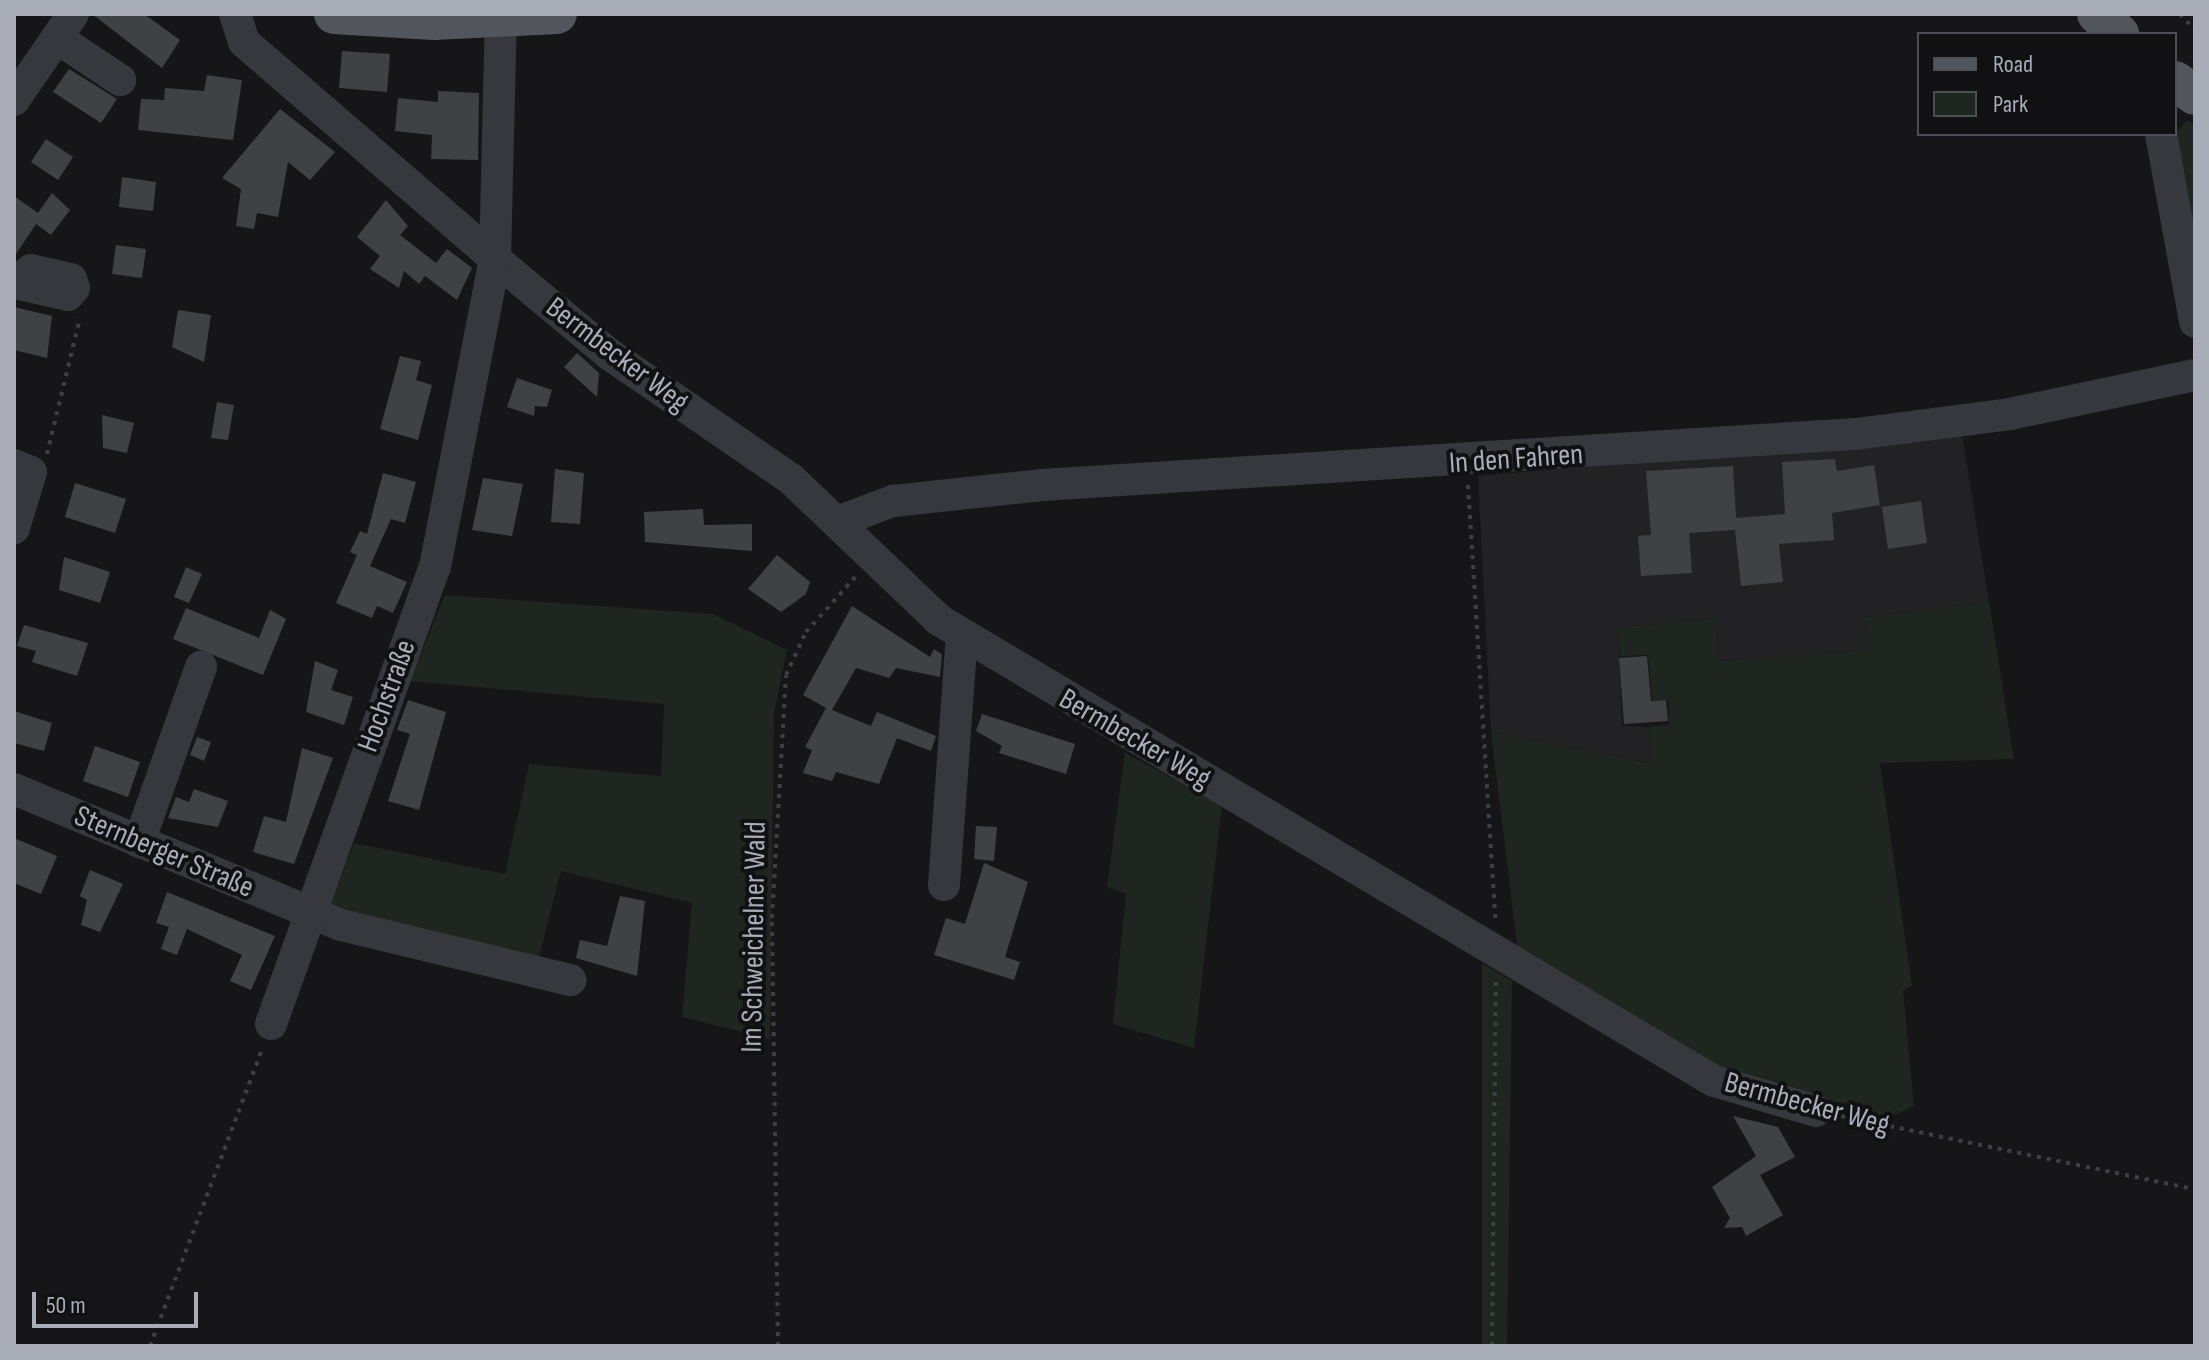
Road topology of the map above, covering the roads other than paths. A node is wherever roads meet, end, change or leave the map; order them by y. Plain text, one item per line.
1 (235, 14) edge
2 (334, 14) edge
3 (557, 14) edge
4 (2097, 14) edge
5 (502, 16) edge
6 (65, 26) edge
7 (2117, 32) edge
8 (120, 80) dead end
9 (2177, 82) edge
10 (2195, 95) edge
11 (14, 100) edge
12 (2161, 136) edge
13 (495, 259) junction
14 (15, 283) edge
15 (68, 295) road end
16 (2195, 322) edge
17 (2195, 375) edge
18 (22, 469) edge
19 (837, 522) junction
20 (14, 528) edge
21 (962, 635) junction
22 (201, 667) dead end
23 (14, 789) edge
24 (139, 842) junction
25 (944, 885) dead end
26 (314, 915) junction
27 (570, 980) dead end
28 (271, 1024) road end
29 (1816, 1111) road end

1 - 13 street, Bermbecker Weg
2 - 5 main road
3 - 5 main road
4 - 7 main road
5 - 13 street, Hochstraße
6 - 8 street
6 - 11 street
9 - 10 main road
12 - 16 street
13 - 19 street, Bermbecker Weg
13 - 26 street, Hochstraße
14 - 15 street
17 - 19 street, In den Fahren
18 - 20 street
19 - 21 street, Bermbecker Weg
21 - 25 street
21 - 29 street, Bermbecker Weg
22 - 24 street
23 - 24 street, Sternberger Straße
24 - 26 street, Sternberger Straße
26 - 27 street, Sternberger Straße
26 - 28 street, Hochstraße

